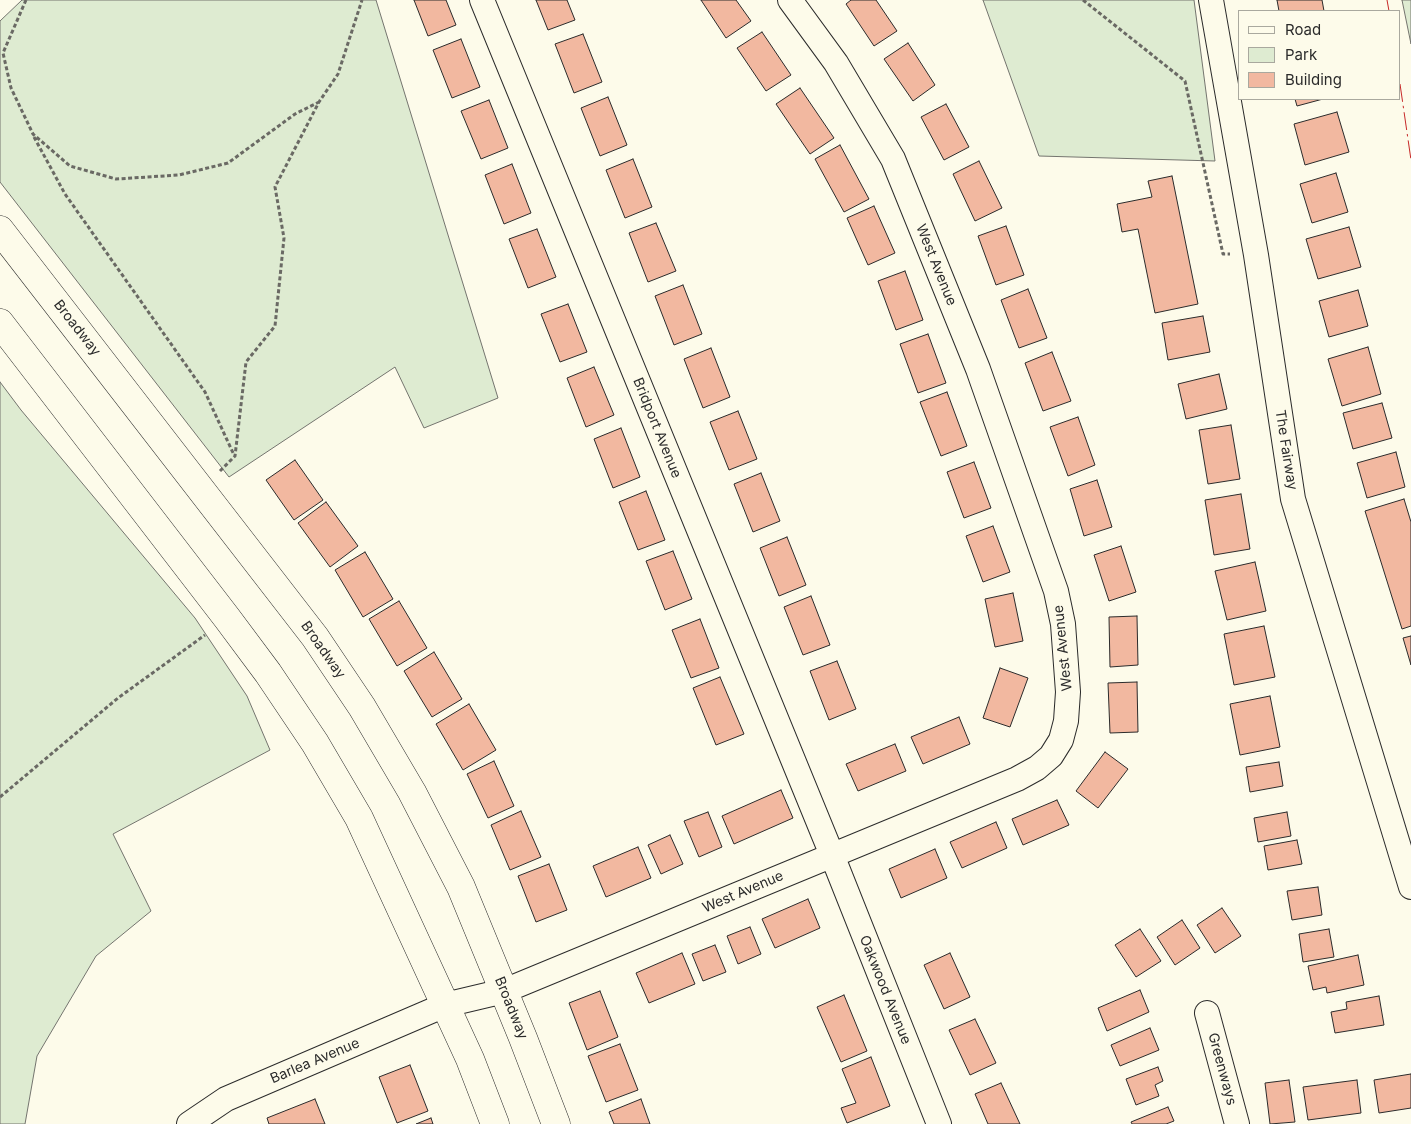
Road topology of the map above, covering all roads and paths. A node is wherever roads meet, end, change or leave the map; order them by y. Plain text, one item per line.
1 (26, 0) edge
2 (362, 0) edge
3 (482, 0) edge
4 (790, 0) edge
5 (1083, 0) edge
6 (1210, 0) edge
7 (319, 102) junction
8 (33, 134) junction
9 (0, 230) edge
10 (1256, 255) junction
11 (0, 323) edge
12 (235, 456) junction
13 (201, 488) junction
14 (227, 618) junction
15 (0, 797) edge
16 (832, 855) junction
17 (1411, 887) edge
18 (504, 991) junction
19 (445, 1005) junction
20 (1207, 1014) dead end
21 (189, 1124) edge
22 (495, 1124) edge
23 (556, 1124) edge
24 (939, 1124) edge
25 (1238, 1124) edge

1 - 8 path
2 - 7 path
3 - 16 street, Bridport Avenue
4 - 16 street, West Avenue
5 - 10 path
6 - 10 street, The Fairway
7 - 8 path
7 - 12 path
8 - 12 path
9 - 13 highway, Broadway
10 - 17 street, The Fairway
11 - 14 highway
12 - 13 path
13 - 18 highway, Broadway
14 - 15 path
14 - 19 highway
16 - 18 street, West Avenue
16 - 24 street, Oakwood Avenue
18 - 19 street, West Avenue
18 - 23 highway, Broadway
19 - 21 street, Barlea Avenue
19 - 22 highway
20 - 25 street, Greenways

